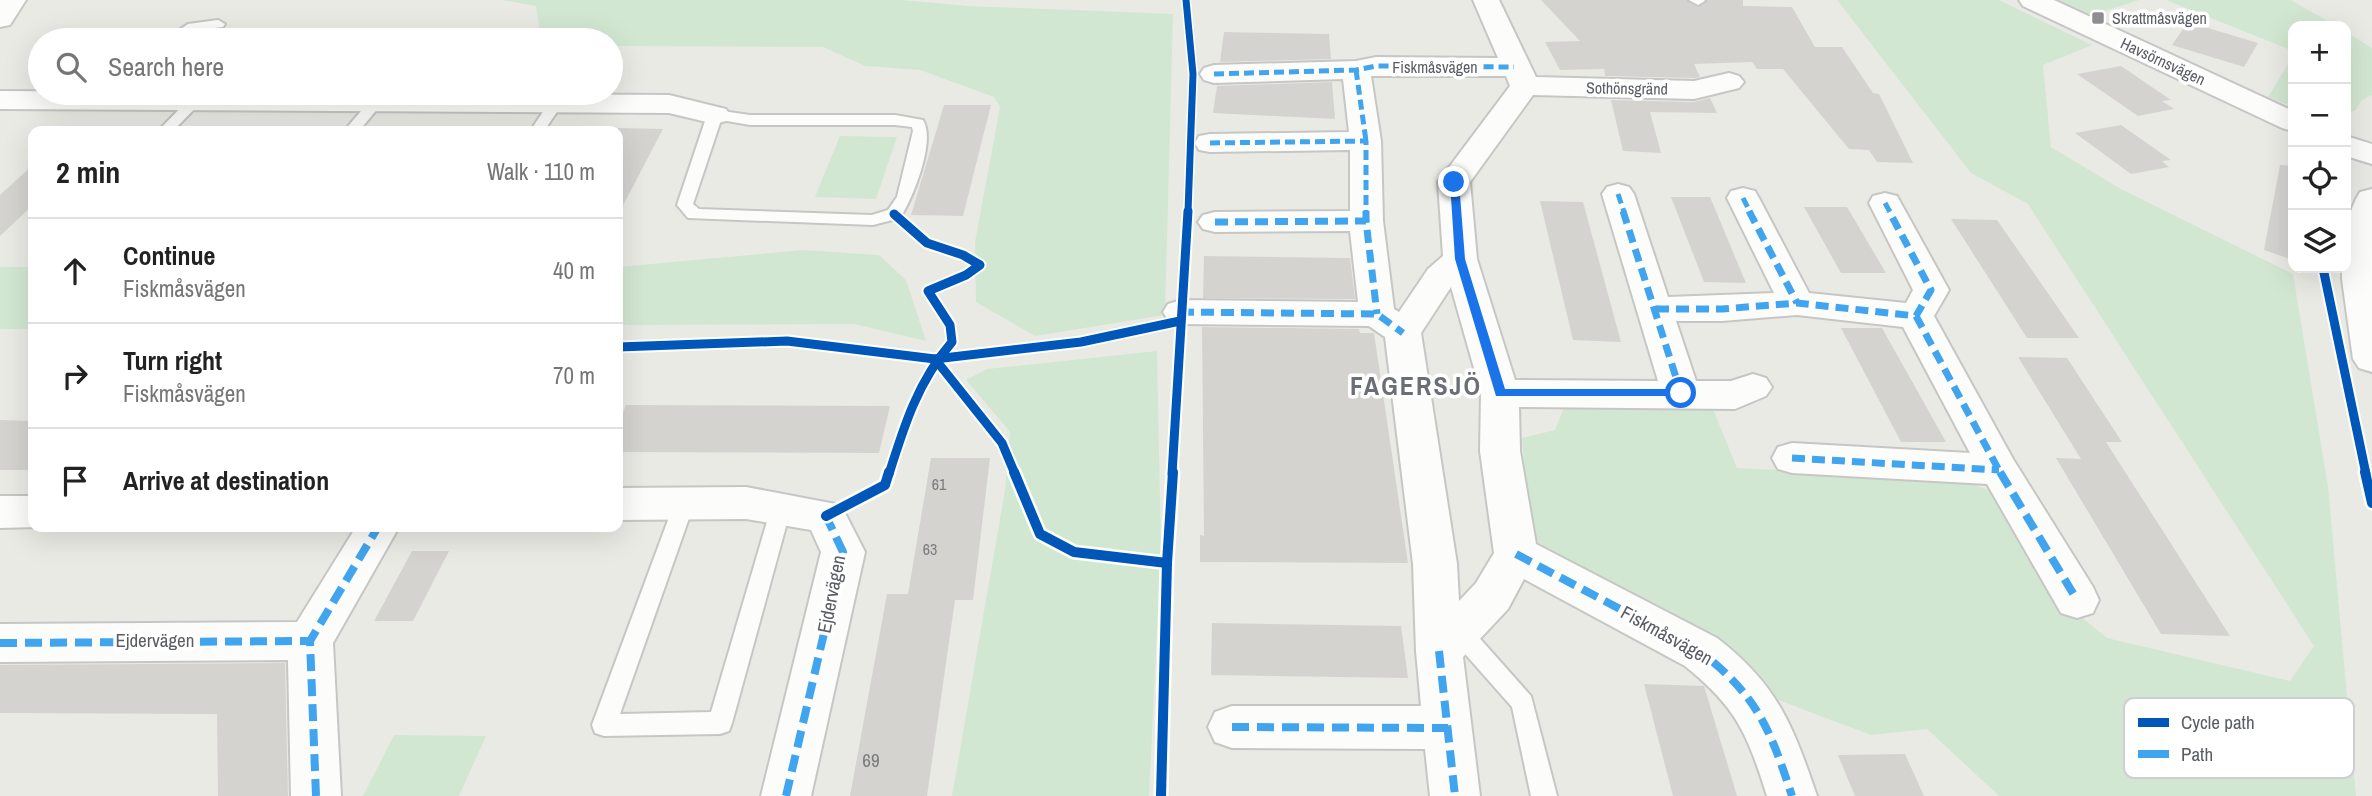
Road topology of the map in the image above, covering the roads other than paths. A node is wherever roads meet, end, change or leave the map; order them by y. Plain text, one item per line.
1 (13, 0) edge
2 (1486, 0) edge
3 (2032, 0) edge
4 (0, 19) edge
5 (218, 24) dead end
6 (188, 28) edge
7 (1356, 70) junction
8 (1214, 74) dead end
9 (1519, 77) junction
10 (1729, 82) dead end
11 (28, 99) edge
12 (0, 100) edge
13 (623, 104) edge
14 (191, 105) edge
15 (367, 105) edge
16 (555, 105) edge
17 (715, 115) junction
18 (2288, 120) edge
19 (170, 126) edge
20 (354, 126) edge
21 (540, 126) edge
22 (1366, 141) junction
23 (1210, 143) dead end
24 (2351, 147) edge
25 (2372, 155) edge
26 (1618, 194) dead end
27 (1743, 198) dead end
28 (2372, 199) edge
29 (1885, 203) dead end
30 (1366, 221) junction
31 (1215, 222) dead end
32 (1460, 259) junction
33 (1797, 303) junction
34 (1656, 309) junction
35 (1181, 312) dead end
36 (1916, 316) junction
37 (1390, 323) junction
38 (2372, 359) edge
39 (1753, 387) dead end
40 (1500, 393) junction
41 (1681, 393) junction
42 (1792, 458) dead end
43 (1999, 470) junction
44 (684, 503) junction
45 (623, 504) edge
46 (781, 508) junction
47 (0, 512) edge
48 (28, 512) edge
49 (376, 532) edge
50 (1516, 554) junction
51 (2077, 600) dead end
52 (310, 641) junction
53 (1449, 641) junction
54 (0, 643) edge
55 (1232, 727) dead end
56 (1448, 728) junction
57 (316, 796) edge
58 (786, 796) edge
59 (1455, 796) edge
60 (1544, 796) edge
61 (1792, 796) edge

1 - 4 street
2 - 9 street
3 - 18 street, Havsörnsvägen
5 - 6 lane
7 - 8 street, Fiskmåsvägen
7 - 9 street, Fiskmåsvägen
7 - 22 street
9 - 10 street, Sothönsgränd
9 - 32 street
11 - 12 street
13 - 17 street
14 - 19 lane
15 - 20 lane
16 - 21 lane
17 - 17 lane
22 - 23 street
22 - 30 street
24 - 25 street
26 - 34 street
27 - 33 street
28 - 38 street
29 - 36 street
30 - 31 street
30 - 37 street
32 - 37 street
32 - 40 street
33 - 34 street
33 - 36 street
34 - 41 street
35 - 37 street
36 - 43 street
37 - 53 street
39 - 41 street
40 - 41 street
40 - 50 street
42 - 43 street
43 - 51 street
44 - 45 street, Ejdervägen
44 - 46 street, Ejdervägen
44 - 46 lane
46 - 58 street, Ejdervägen
47 - 48 street
49 - 52 street
50 - 53 street
50 - 61 street, Fiskmåsvägen
52 - 54 street, Ejdervägen
52 - 57 street
53 - 56 street
53 - 60 lane
55 - 56 street
56 - 59 street

